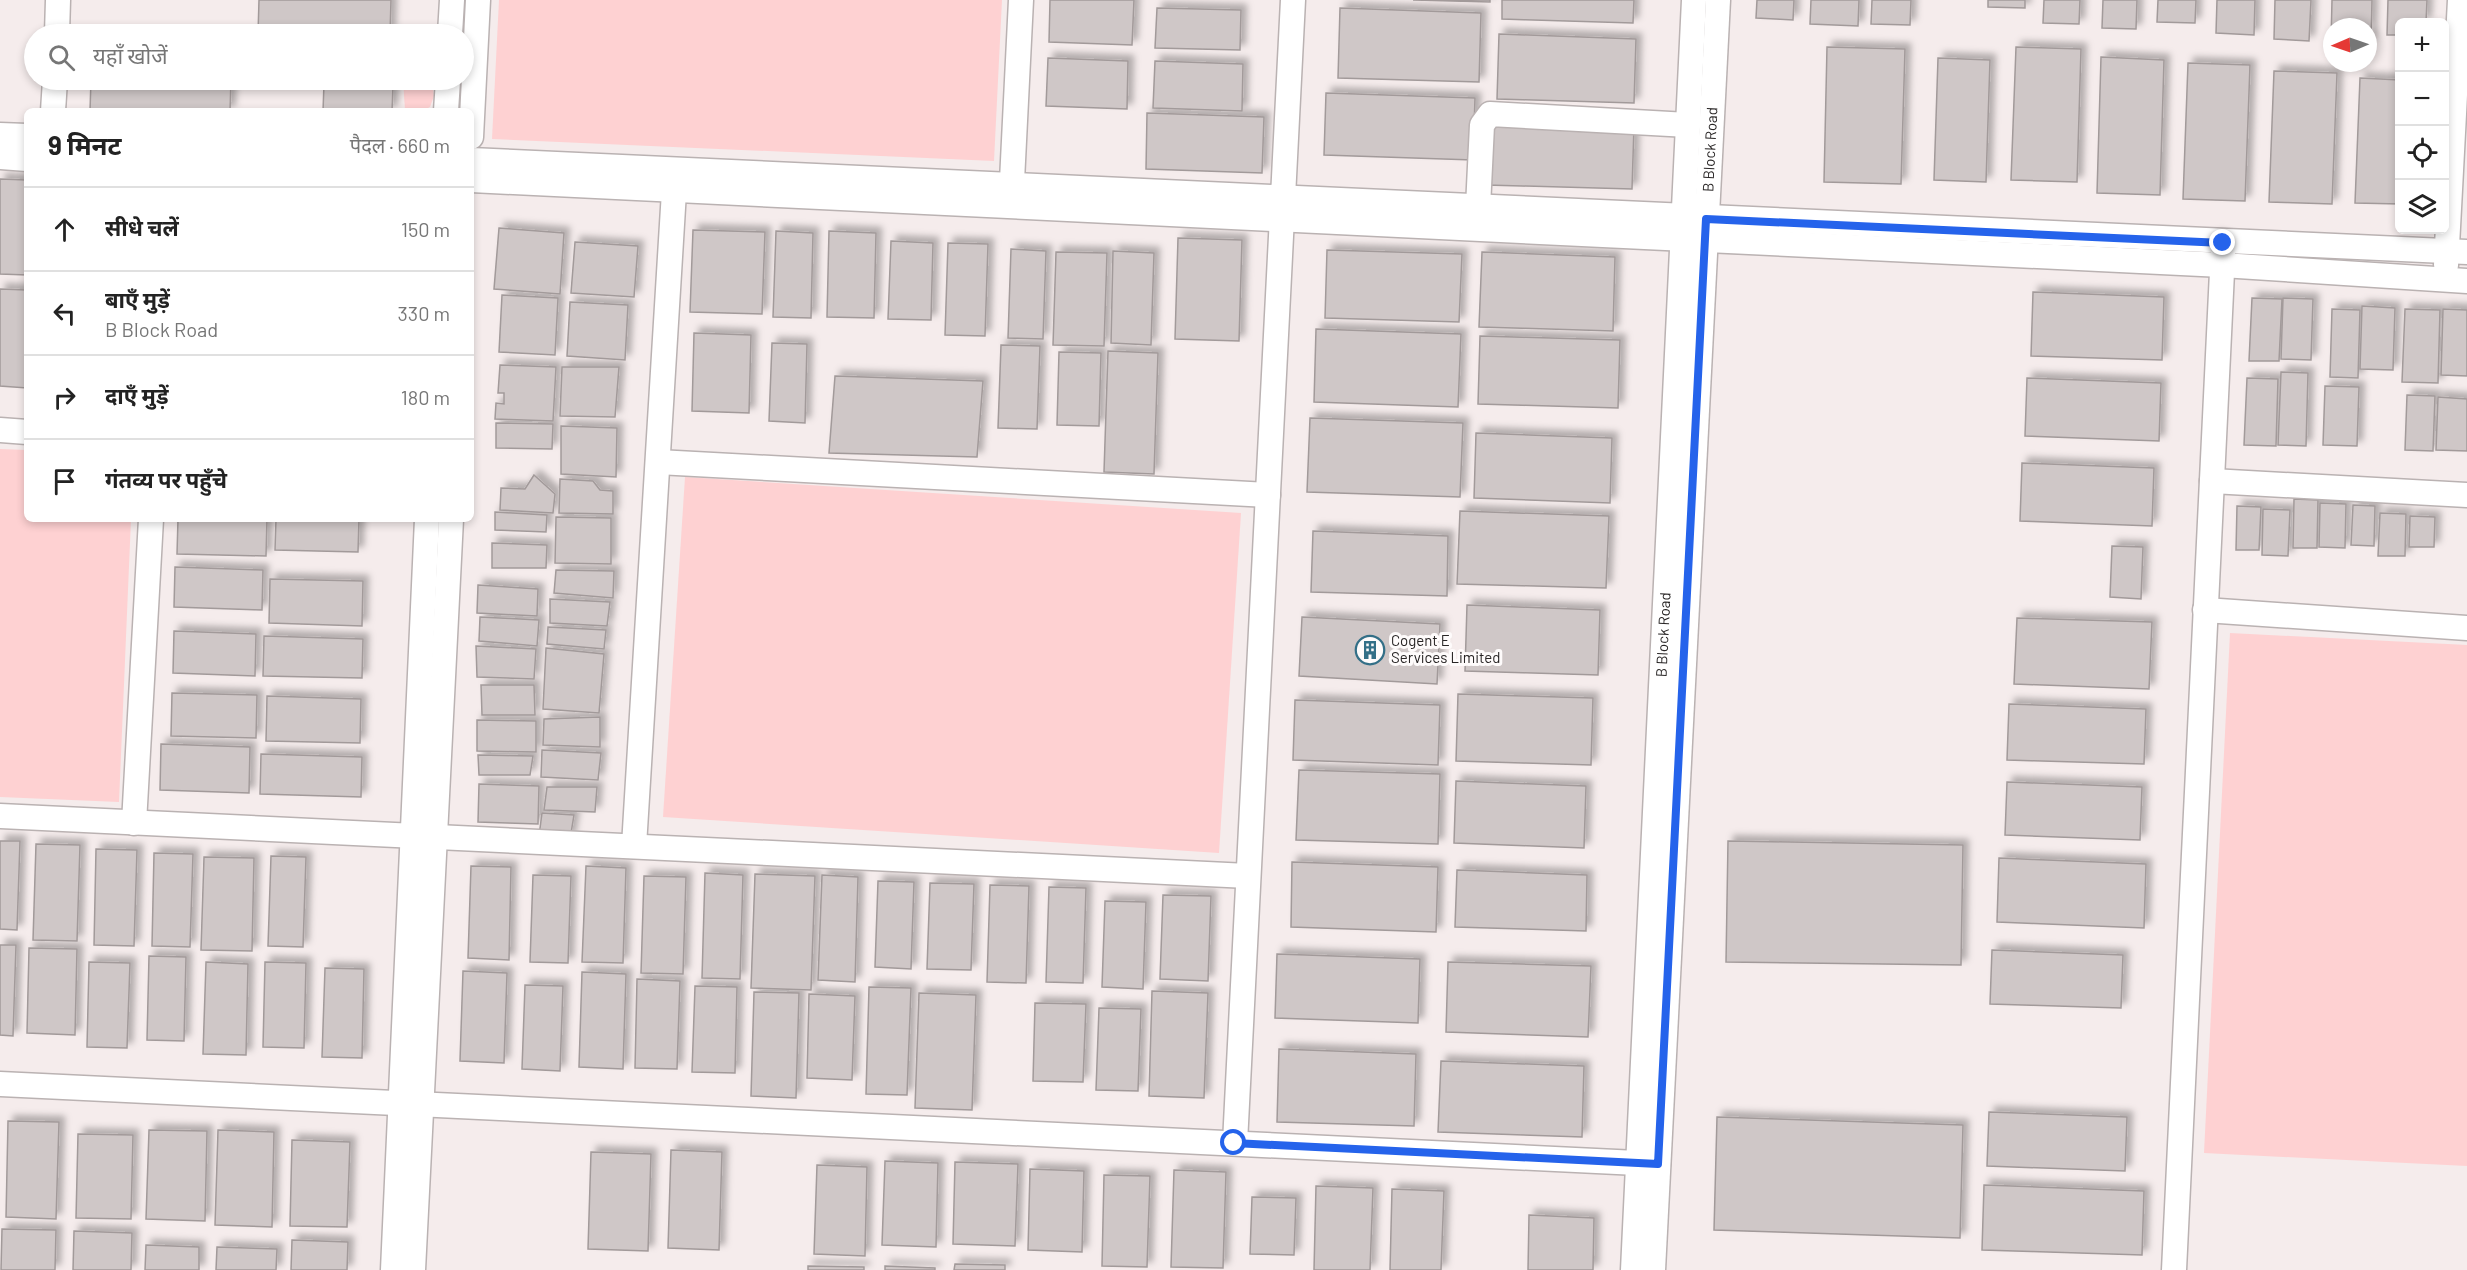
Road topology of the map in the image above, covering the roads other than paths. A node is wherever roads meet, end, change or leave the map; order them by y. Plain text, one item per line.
1 (58, 0) edge
2 (452, 0) edge
3 (478, 0) edge
4 (1021, 0) edge
5 (1293, 0) edge
6 (1694, 0) edge
7 (1718, 0) edge
8 (2460, 0) edge
9 (57, 24) edge
10 (451, 24) edge
11 (474, 78) edge
12 (54, 90) edge
13 (447, 90) edge
14 (473, 90) edge
15 (53, 108) edge
16 (446, 108) edge
17 (472, 108) edge
18 (1688, 125) junction
19 (0, 135) edge
20 (24, 136) edge
21 (0, 157) edge
22 (24, 159) edge
23 (474, 160) edge
24 (474, 180) edge
25 (675, 180) junction
26 (1011, 196) junction
27 (1478, 207) junction
28 (1282, 209) junction
29 (1694, 229) junction
30 (2457, 252) edge
31 (2223, 254) junction
32 (2456, 280) edge
33 (0, 430) edge
34 (24, 432) edge
35 (658, 462) junction
36 (2212, 481) junction
37 (1268, 495) junction
38 (2467, 495) edge
39 (151, 522) edge
40 (427, 522) edge
41 (451, 522) edge
42 (2205, 610) junction
43 (2467, 628) edge
44 (0, 816) edge
45 (134, 822) junction
46 (423, 836) junction
47 (634, 846) junction
48 (1248, 876) junction
49 (0, 1084) edge
50 (410, 1104) junction
51 (1234, 1143) junction
52 (1648, 1163) junction
53 (393, 1270) edge
54 (413, 1270) edge
55 (1633, 1270) edge
56 (1653, 1270) edge
57 (2174, 1270) edge

1 - 9 street
2 - 10 street
3 - 11 street
4 - 26 street
5 - 28 street
6 - 18 street, B Block Road
7 - 29 street, B Block Road
8 - 30 street
12 - 15 street
13 - 16 street
14 - 17 street
18 - 27 street
18 - 29 street, B Block Road
19 - 20 street
21 - 22 street
23 - 25 street
24 - 25 street
25 - 26 street
25 - 35 street
26 - 28 street
27 - 28 street
27 - 29 street
28 - 29 street
28 - 37 street
29 - 31 street
29 - 52 street, B Block Road
30 - 31 street
30 - 32 street
31 - 32 street
31 - 36 street
33 - 34 street
35 - 37 street
35 - 47 street
36 - 38 street
36 - 42 street
37 - 48 street
39 - 45 street
40 - 46 street
41 - 46 street
42 - 43 street
42 - 57 street
44 - 45 street
45 - 46 street
46 - 47 street
46 - 50 street
47 - 48 street
48 - 51 street
49 - 50 street
50 - 51 street
50 - 53 street
50 - 54 street
51 - 52 street
52 - 55 street, B Block Road
52 - 56 street, B Block Road

